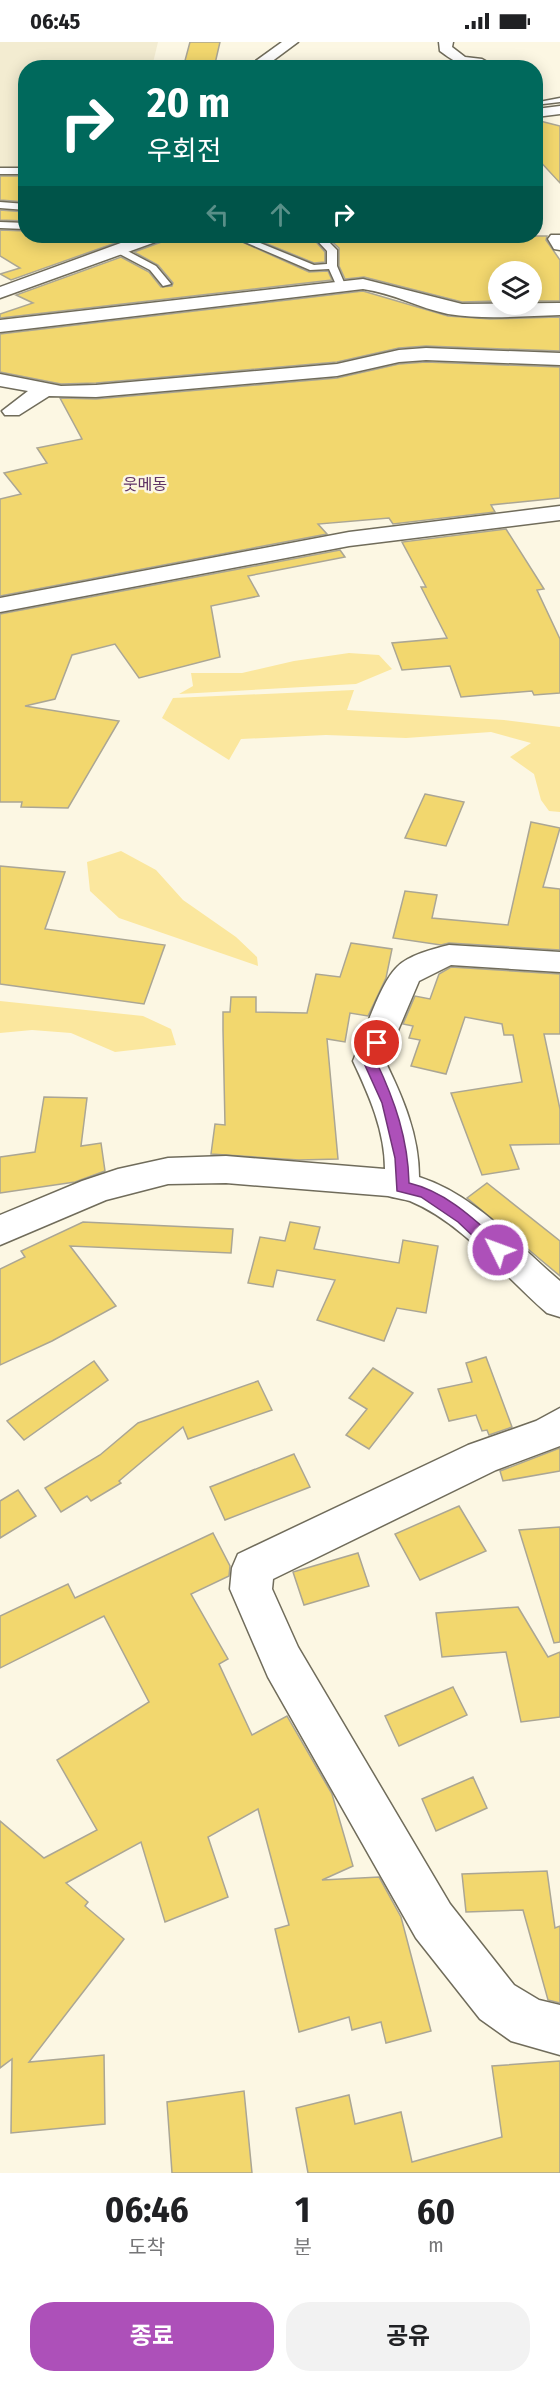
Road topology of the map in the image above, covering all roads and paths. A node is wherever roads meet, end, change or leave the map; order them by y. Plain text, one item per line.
1 (291, 42) edge
2 (446, 42) edge
3 (265, 60) edge
4 (460, 60) edge
5 (560, 100) edge
6 (543, 106) edge
7 (543, 108) edge
8 (560, 110) edge
9 (0, 171) edge
10 (18, 171) edge
11 (0, 206) edge
12 (18, 207) edge
13 (0, 225) edge
14 (18, 226) edge
15 (135, 243) edge
16 (253, 243) edge
17 (325, 243) edge
18 (117, 249) junction
19 (332, 266) junction
20 (166, 284) dead end
21 (341, 287) junction
22 (0, 293) edge
23 (560, 309) edge
24 (0, 326) edge
25 (560, 358) edge
26 (0, 380) edge
27 (44, 390) junction
28 (6, 414) edge
29 (560, 513) edge
30 (0, 605) edge
31 (560, 962) edge
32 (402, 1187) junction
33 (0, 1231) edge
34 (560, 1302) edge
35 (560, 1425) edge
36 (560, 2030) edge

1 - 3 street
2 - 4 street
5 - 6 lane
7 - 8 street
9 - 10 lane
11 - 12 lane
13 - 14 lane
15 - 18 street
16 - 19 lane
17 - 19 lane
18 - 20 lane
18 - 22 street
19 - 21 lane
21 - 23 street
21 - 24 street
25 - 27 street
26 - 27 street
27 - 28 street
29 - 30 street
31 - 32 street
32 - 33 street
32 - 34 street
35 - 36 street

